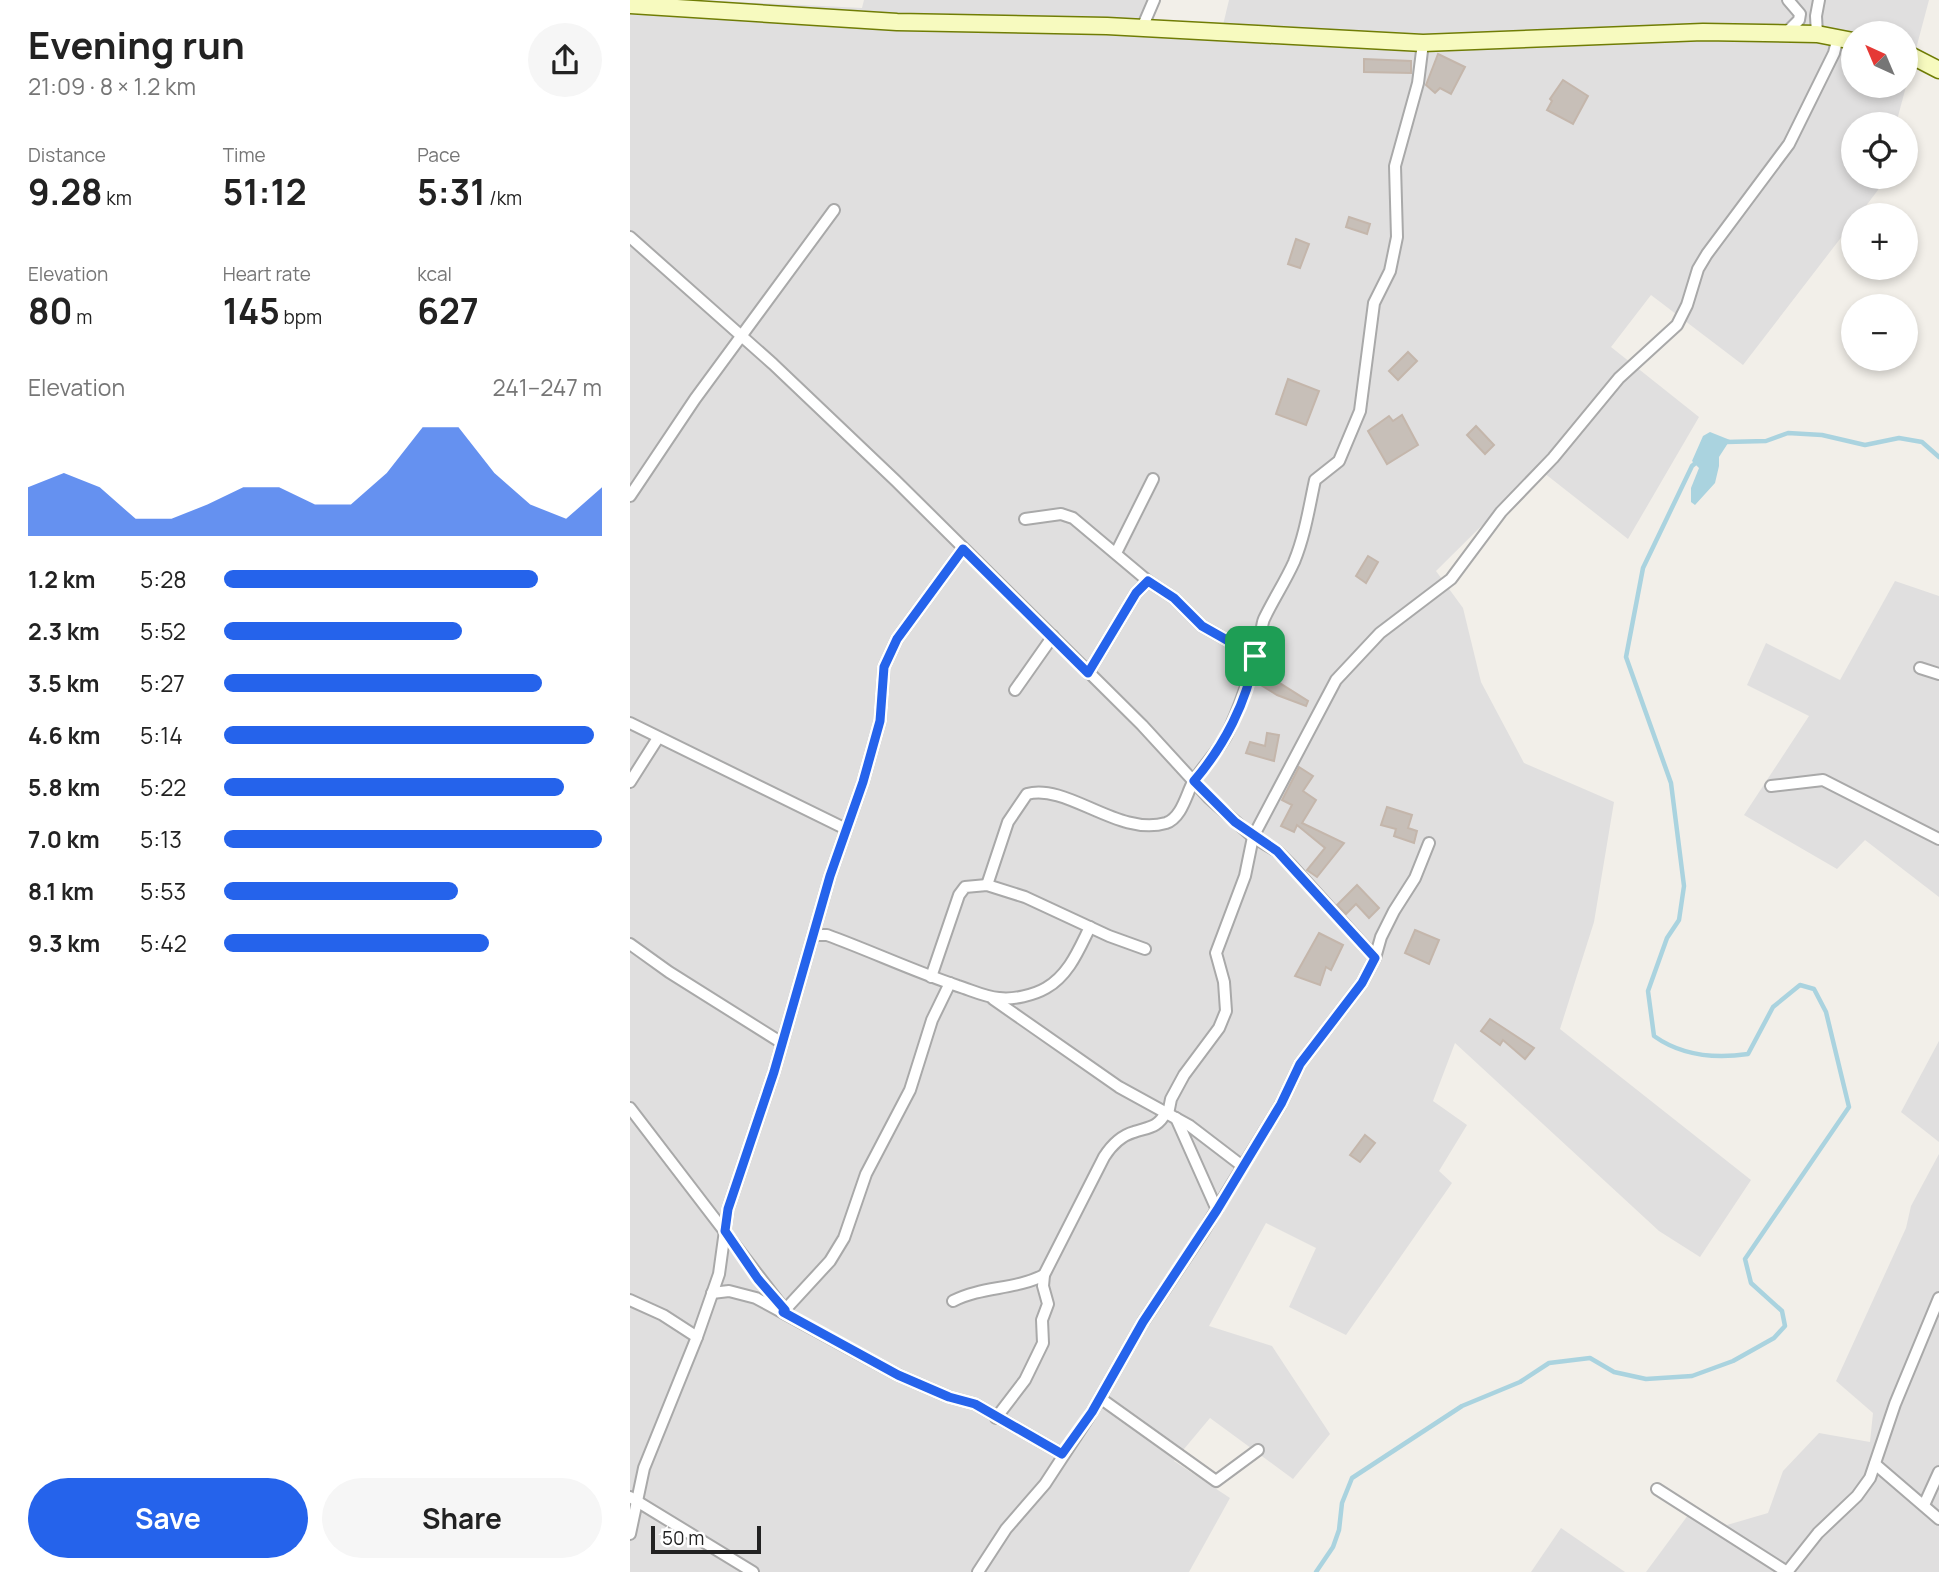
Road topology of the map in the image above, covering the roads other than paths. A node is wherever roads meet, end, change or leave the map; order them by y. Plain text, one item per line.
1 (1154, 0) edge
2 (1819, 0) edge
3 (1796, 2) edge
4 (630, 5) edge
5 (1142, 28) junction
6 (1785, 34) junction
7 (1817, 34) junction
8 (1841, 38) edge
9 (1423, 43) junction
10 (1841, 45) edge
11 (1918, 59) edge
12 (1939, 69) edge
13 (834, 209) dead end
14 (630, 237) edge
15 (742, 338) junction
16 (1153, 479) dead end
17 (630, 496) edge
18 (1025, 519) dead end
19 (963, 549) junction
20 (1116, 553) junction
21 (1148, 581) junction
22 (1053, 636) junction
23 (1255, 656) junction
24 (1920, 668) dead end
25 (1088, 673) junction
26 (1939, 674) edge
27 (1015, 690) dead end
28 (630, 723) edge
29 (658, 738) junction
30 (1194, 781) junction
31 (630, 782) edge
32 (1771, 786) dead end
33 (846, 829) junction
34 (1253, 837) junction
35 (1939, 839) edge
36 (1429, 843) dead end
37 (986, 885) junction
38 (1090, 927) junction
39 (814, 935) junction
40 (630, 944) edge
41 (1145, 949) dead end
42 (1375, 958) junction
43 (931, 977) junction
44 (950, 983) junction
45 (990, 997) junction
46 (782, 1043) junction
47 (630, 1108) edge
48 (1170, 1114) junction
49 (1241, 1165) junction
50 (1217, 1210) junction
51 (725, 1231) junction
52 (1044, 1275) junction
53 (712, 1293) junction
54 (1939, 1298) edge
55 (630, 1300) edge
56 (953, 1301) dead end
57 (784, 1311) junction
58 (697, 1337) junction
59 (1100, 1398) junction
60 (996, 1418) junction
61 (1258, 1450) dead end
62 (1062, 1454) junction
63 (1875, 1464) junction
64 (1939, 1472) edge
65 (1657, 1489) dead end
66 (634, 1499) edge
67 (1924, 1505) junction
68 (1939, 1519) edge
69 (630, 1534) edge
70 (753, 1572) edge
71 (978, 1572) edge
72 (1787, 1572) edge

1 - 5 street
2 - 7 street
3 - 6 street
4 - 5 street
5 - 9 street
6 - 7 street
6 - 9 street
7 - 8 street
9 - 23 street
10 - 34 street
11 - 12 street
13 - 15 street
14 - 15 street
15 - 17 street
15 - 19 street
16 - 20 street
18 - 20 street
19 - 22 street
19 - 33 street
20 - 21 street
21 - 23 street
21 - 25 street
22 - 25 street
22 - 27 street
23 - 30 street
24 - 26 street
25 - 30 street
28 - 29 street
29 - 31 street
29 - 33 street
30 - 34 street
30 - 37 street
32 - 35 street
33 - 39 street
34 - 42 street
34 - 48 street
36 - 42 street
37 - 38 street
37 - 43 street
38 - 41 street
38 - 45 street
39 - 43 street
39 - 46 street
40 - 46 street
42 - 49 street
43 - 44 street
44 - 45 street
44 - 57 street
45 - 48 street
46 - 51 street
47 - 51 street
48 - 49 street
48 - 50 street
48 - 52 street
49 - 50 street
50 - 59 street
51 - 53 street
51 - 57 street
52 - 56 street
52 - 60 street
53 - 57 street
53 - 58 street
54 - 63 street
55 - 58 street
57 - 60 street
58 - 66 street
59 - 61 street
59 - 62 street
60 - 62 street
62 - 71 street
63 - 67 street
63 - 72 street
64 - 67 street
65 - 72 street
66 - 69 street
66 - 70 street
67 - 68 street

